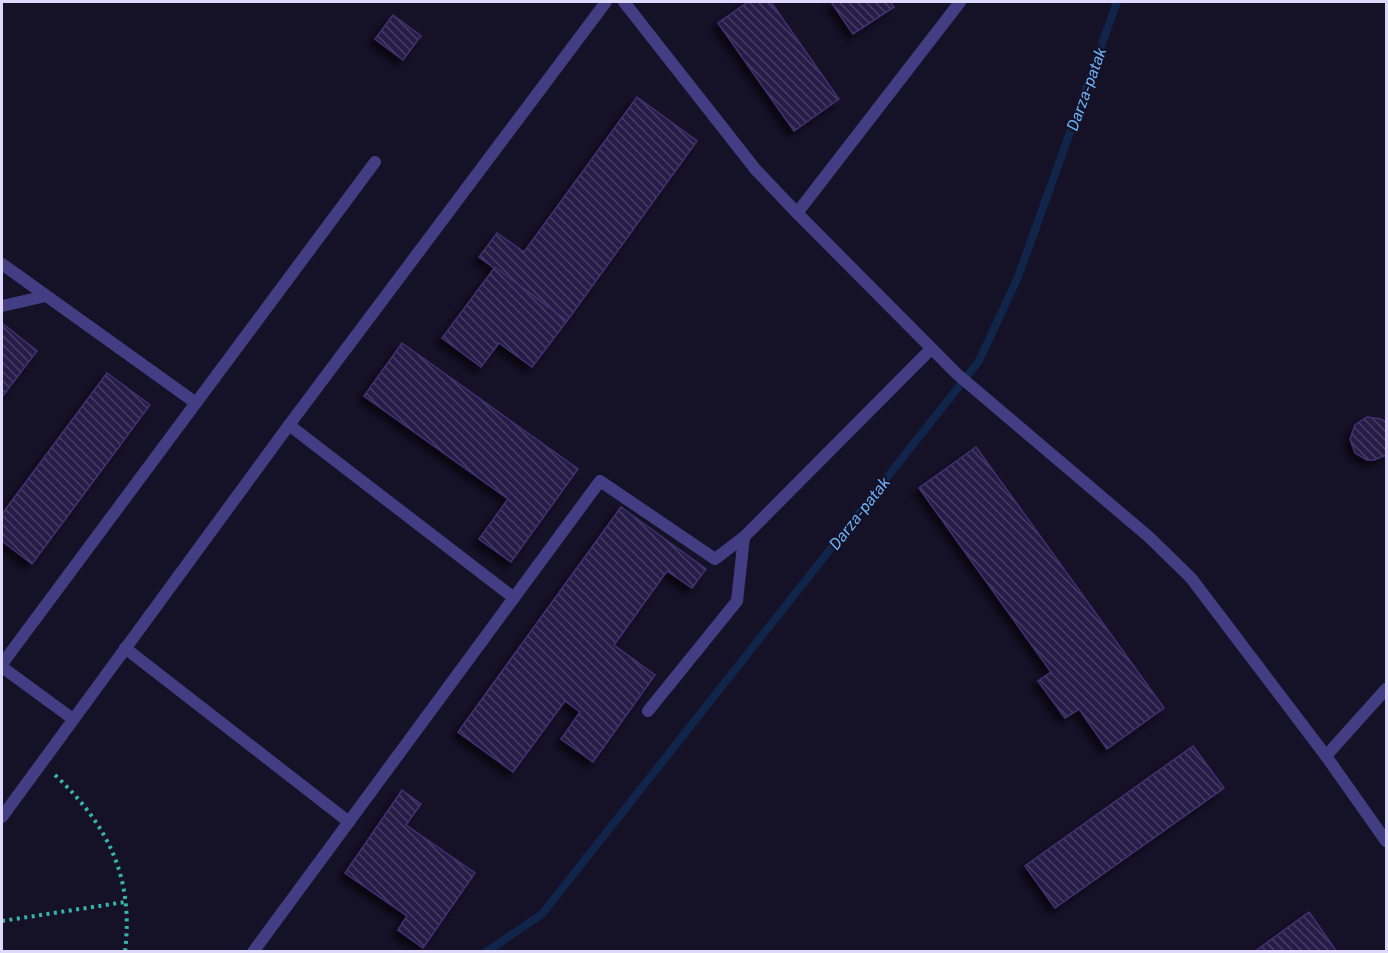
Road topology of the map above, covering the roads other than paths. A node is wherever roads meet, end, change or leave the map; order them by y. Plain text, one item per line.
1 (606, 2) edge
2 (624, 2) edge
3 (960, 2) edge
4 (375, 162) dead end
5 (797, 213) junction
6 (2, 264) edge
7 (46, 296) junction
8 (2, 306) edge
9 (931, 349) junction
10 (196, 403) junction
11 (289, 425) junction
12 (744, 537) junction
13 (514, 598) junction
14 (126, 648) junction
15 (2, 665) edge
16 (1386, 689) edge
17 (648, 711) dead end
18 (73, 719) junction
19 (1326, 756) junction
20 (2, 817) edge
21 (349, 822) junction
22 (1386, 841) edge
23 (254, 951) edge

1 - 11 lane
2 - 5 lane
3 - 5 lane
4 - 10 lane
5 - 9 lane
6 - 7 lane
7 - 8 lane
7 - 10 lane
9 - 12 lane
9 - 19 lane
10 - 15 lane
11 - 13 lane
11 - 14 lane
12 - 13 lane
12 - 17 lane
13 - 21 lane
14 - 18 lane
14 - 21 lane
15 - 18 lane
16 - 19 lane
18 - 20 lane
19 - 22 lane
21 - 23 lane

